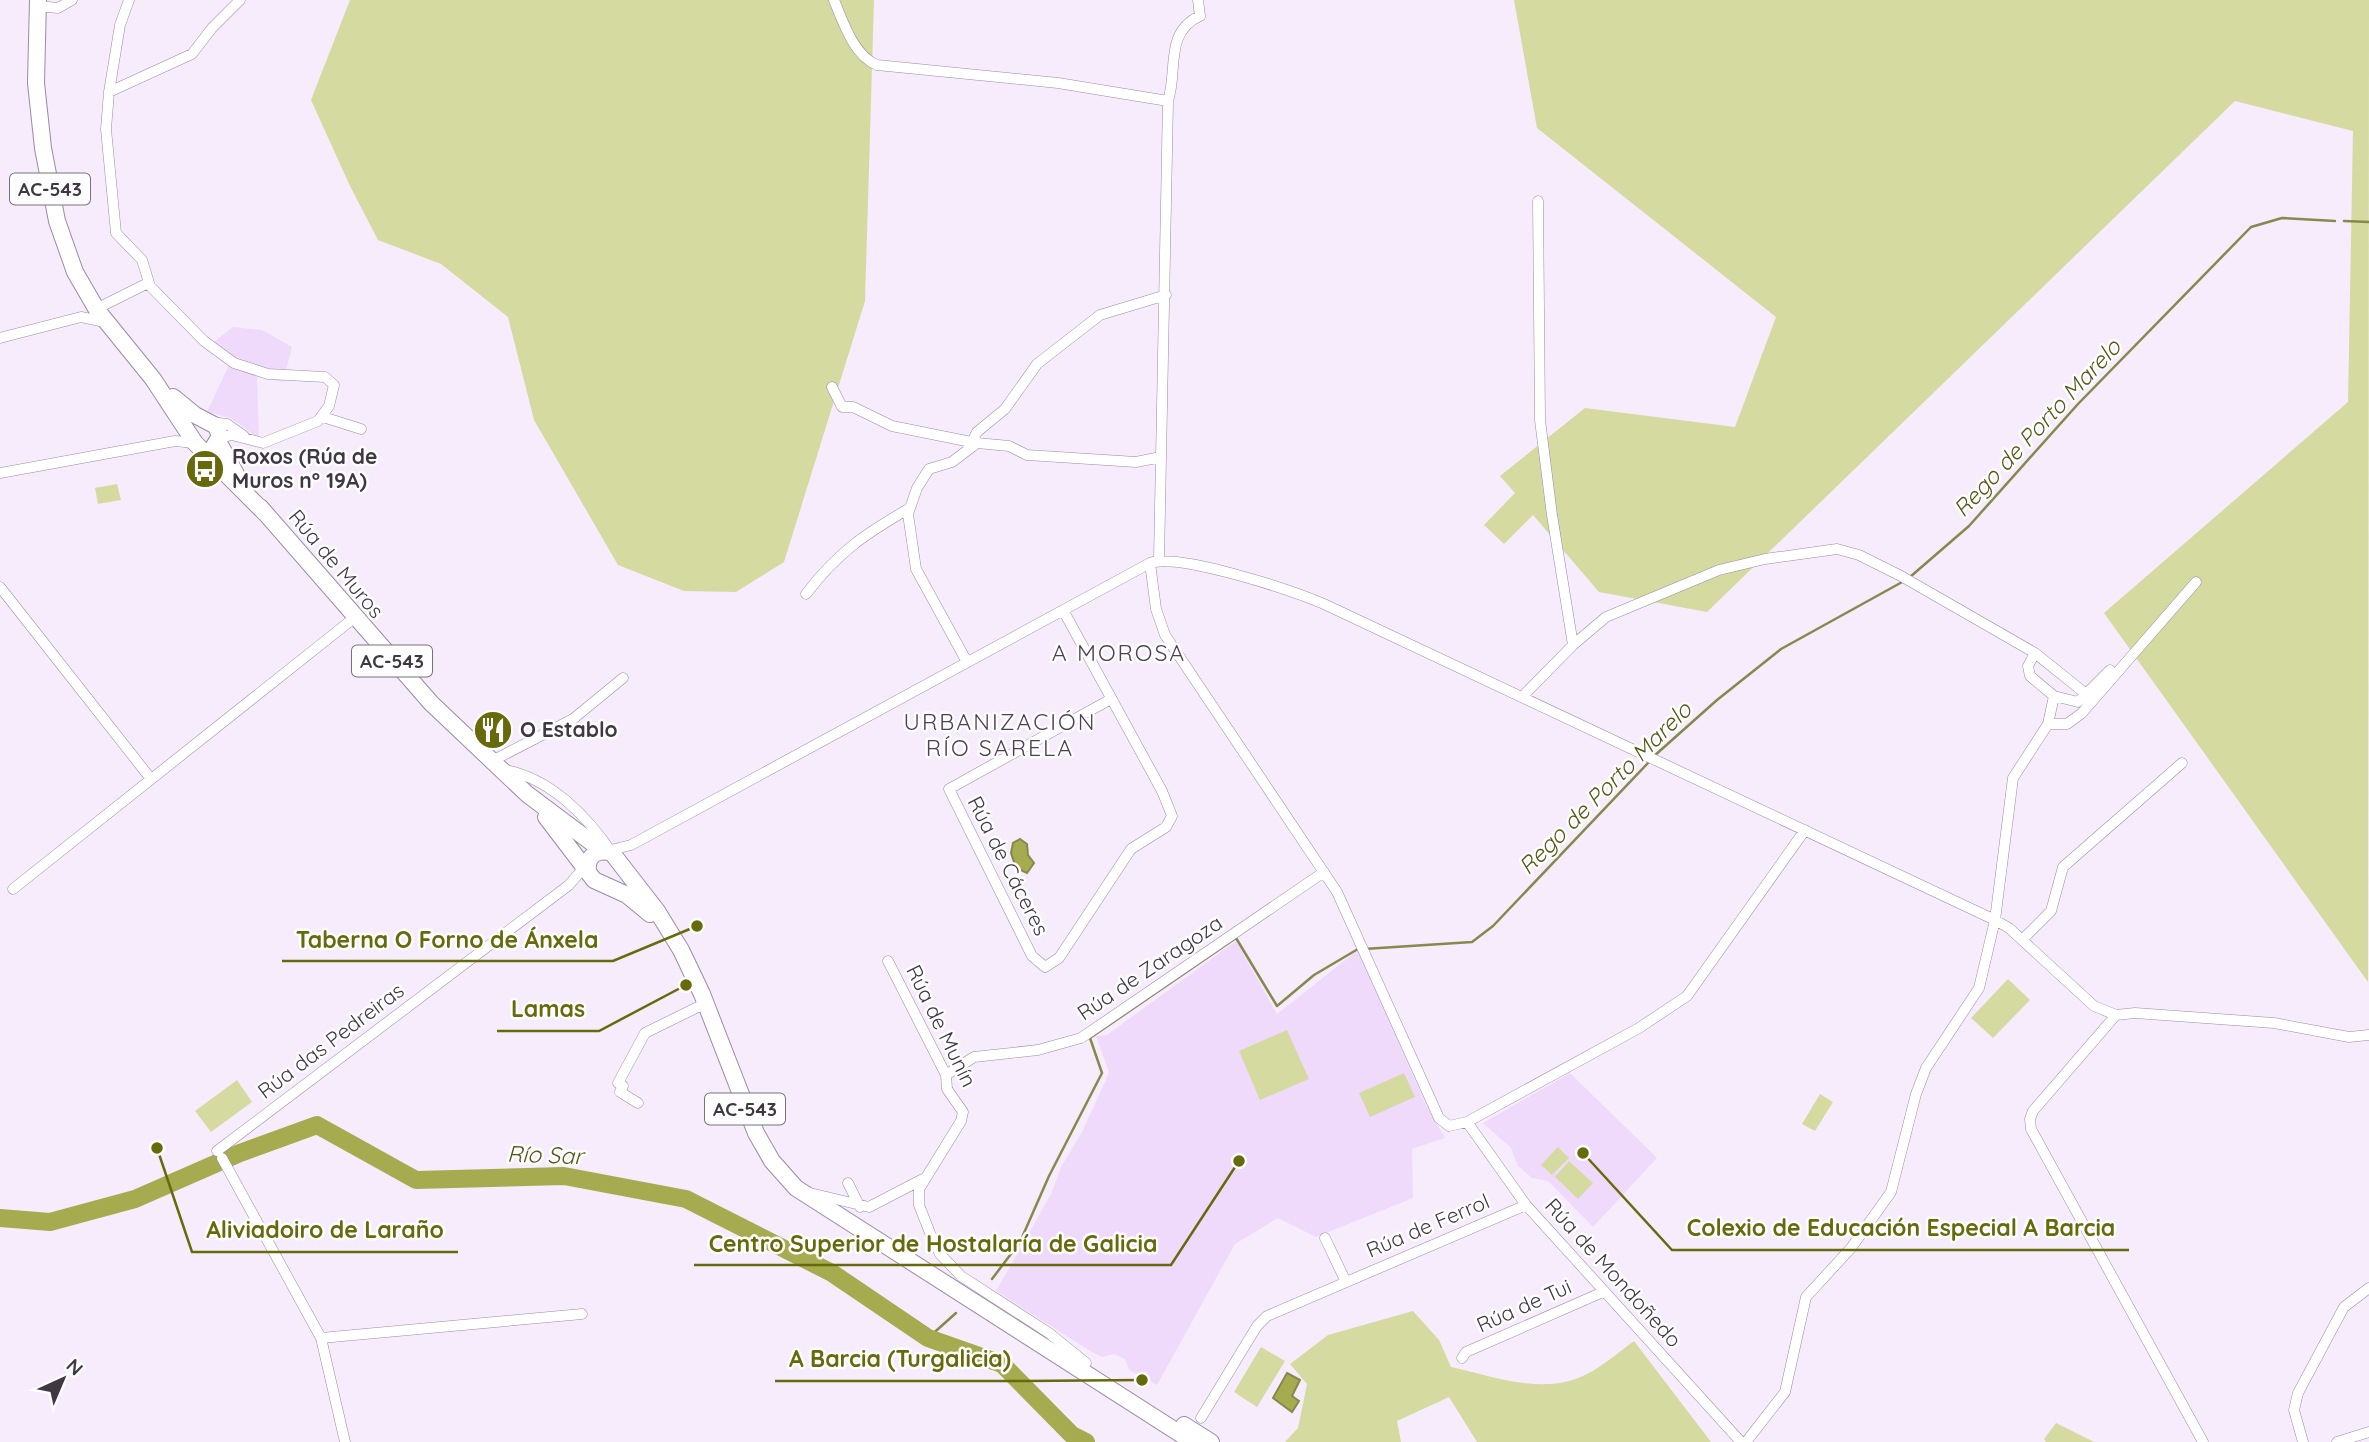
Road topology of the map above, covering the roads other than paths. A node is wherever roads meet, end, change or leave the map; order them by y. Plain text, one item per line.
1 (72, 0) edge
2 (129, 0) edge
3 (240, 0) edge
4 (834, 0) edge
5 (1198, 0) edge
6 (38, 3) edge
7 (109, 93) junction
8 (1168, 101) junction
9 (1538, 201) dead end
10 (148, 283) junction
11 (1166, 295) junction
12 (98, 311) junction
13 (81, 317) junction
14 (0, 338) edge
15 (832, 387) dead end
16 (323, 417) junction
17 (361, 429) dead end
18 (198, 433) junction
19 (219, 439) junction
20 (247, 439) junction
21 (977, 443) junction
22 (1161, 457) junction
23 (0, 472) edge
24 (910, 507) junction
25 (265, 513) junction
26 (1155, 562) junction
27 (2196, 582) dead end
28 (0, 587) edge
29 (806, 594) dead end
30 (1063, 610) junction
31 (354, 618) junction
32 (1573, 645) junction
33 (2135, 650) junction
34 (2035, 653) junction
35 (967, 662) junction
36 (623, 678) dead end
37 (2086, 694) junction
38 (2054, 696) junction
39 (1522, 697) junction
40 (1111, 699) junction
41 (2048, 724) junction
42 (2182, 763) dead end
43 (497, 766) junction
44 (151, 779) junction
45 (527, 794) junction
46 (1805, 830) junction
47 (615, 859) junction
48 (589, 871) junction
49 (1324, 872) junction
50 (569, 885) junction
51 (13, 889) dead end
52 (1995, 920) junction
53 (2022, 940) junction
54 (677, 944) junction
55 (887, 961) dead end
56 (706, 1003) junction
57 (2116, 1015) junction
58 (2369, 1035) edge
59 (946, 1075) junction
60 (638, 1103) dead end
61 (1467, 1122) junction
62 (923, 1179) junction
63 (848, 1183) dead end
64 (800, 1191) junction
65 (1526, 1205) junction
66 (860, 1207) junction
67 (1325, 1238) dead end
68 (940, 1254) junction
69 (902, 1257) junction
70 (934, 1274) junction
71 (1346, 1282) junction
72 (2369, 1288) edge
73 (1603, 1292) junction
74 (582, 1314) dead end
75 (321, 1338) junction
76 (1462, 1358) dead end
77 (1087, 1363) junction
78 (1201, 1418) dead end
79 (2369, 1432) edge
80 (345, 1442) edge
81 (1192, 1442) edge
82 (1211, 1442) edge
83 (1741, 1442) edge
84 (1746, 1442) edge
85 (2203, 1442) edge
86 (2303, 1442) edge
87 (2337, 1442) edge

1 - 6 street, Rúa de Muros
2 - 7 street
3 - 7 street
4 - 8 street
5 - 8 street
6 - 12 main road, Rúa de Muros / AC-543
7 - 10 street
8 - 11 street
9 - 32 street
10 - 12 street
10 - 16 street
11 - 21 street
11 - 22 street
12 - 13 street
12 - 13 street
12 - 18 main road, Rúa de Muros / AC-543
13 - 14 street
15 - 21 street
16 - 17 street
16 - 20 street
18 - 19 main road, Rúa de Muros / AC-543
18 - 19 main road
18 - 20 street, Rúa de Muros
18 - 23 street
18 - 25 main road, Rúa de Muros / AC-543
19 - 20 street
19 - 25 main road, Rúa de Muros / AC-543
21 - 22 street
21 - 24 street
22 - 26 street
24 - 29 street
24 - 35 street
25 - 31 main road, Rúa de Muros / AC-543
26 - 30 street
26 - 39 street
26 - 49 street
27 - 33 street
28 - 44 street
30 - 35 street
30 - 40 street
31 - 43 main road, Rúa de Muros / AC-543
31 - 44 street
32 - 34 street
32 - 39 street
33 - 37 street
33 - 41 street
34 - 37 street
34 - 38 street
35 - 47 street
36 - 43 street
37 - 38 street
38 - 41 street
39 - 46 street
40 - 40 street, Rúa de Cáceres
41 - 52 street
42 - 53 street
43 - 45 main road, AC-543
43 - 47 street
44 - 51 street
45 - 47 main road, AC-543
45 - 48 main road, AC-543
46 - 52 street
46 - 61 street
47 - 48 main road
47 - 48 main road
47 - 54 main road, AC-543
48 - 50 street
48 - 50 street, Rúa das Pedreiras
48 - 54 main road, AC-543
49 - 59 street, Rúa de Zaragoza
49 - 61 street
50 - 75 street, Rúa das Pedreiras
52 - 53 street
52 - 84 street
53 - 57 street
54 - 56 main road, AC-543
55 - 59 street, Rúa de Munín
56 - 60 street
56 - 64 main road, AC-543
57 - 58 street
57 - 85 street
59 - 62 street, Rúa de Munín
61 - 65 street, Rúa de Mondoñedo
62 - 66 street, Rúa de Munín
62 - 68 street, Rúa de Munín
63 - 66 street
64 - 66 street
64 - 69 main road, AC-543
65 - 71 street, Rúa de Ferrol
65 - 73 street, Rúa de Mondoñedo
67 - 71 street
68 - 70 street
68 - 77 street, Rúa de Munín
69 - 70 main road, AC-543
69 - 81 main road, AC-543
70 - 77 main road, AC-543
71 - 78 street, Rúa de Ferrol
72 - 86 street
73 - 76 street, Rúa de Tui
73 - 83 street, Rúa de Mondoñedo
74 - 75 street
75 - 80 street
77 - 82 main road, AC-543
79 - 87 street

